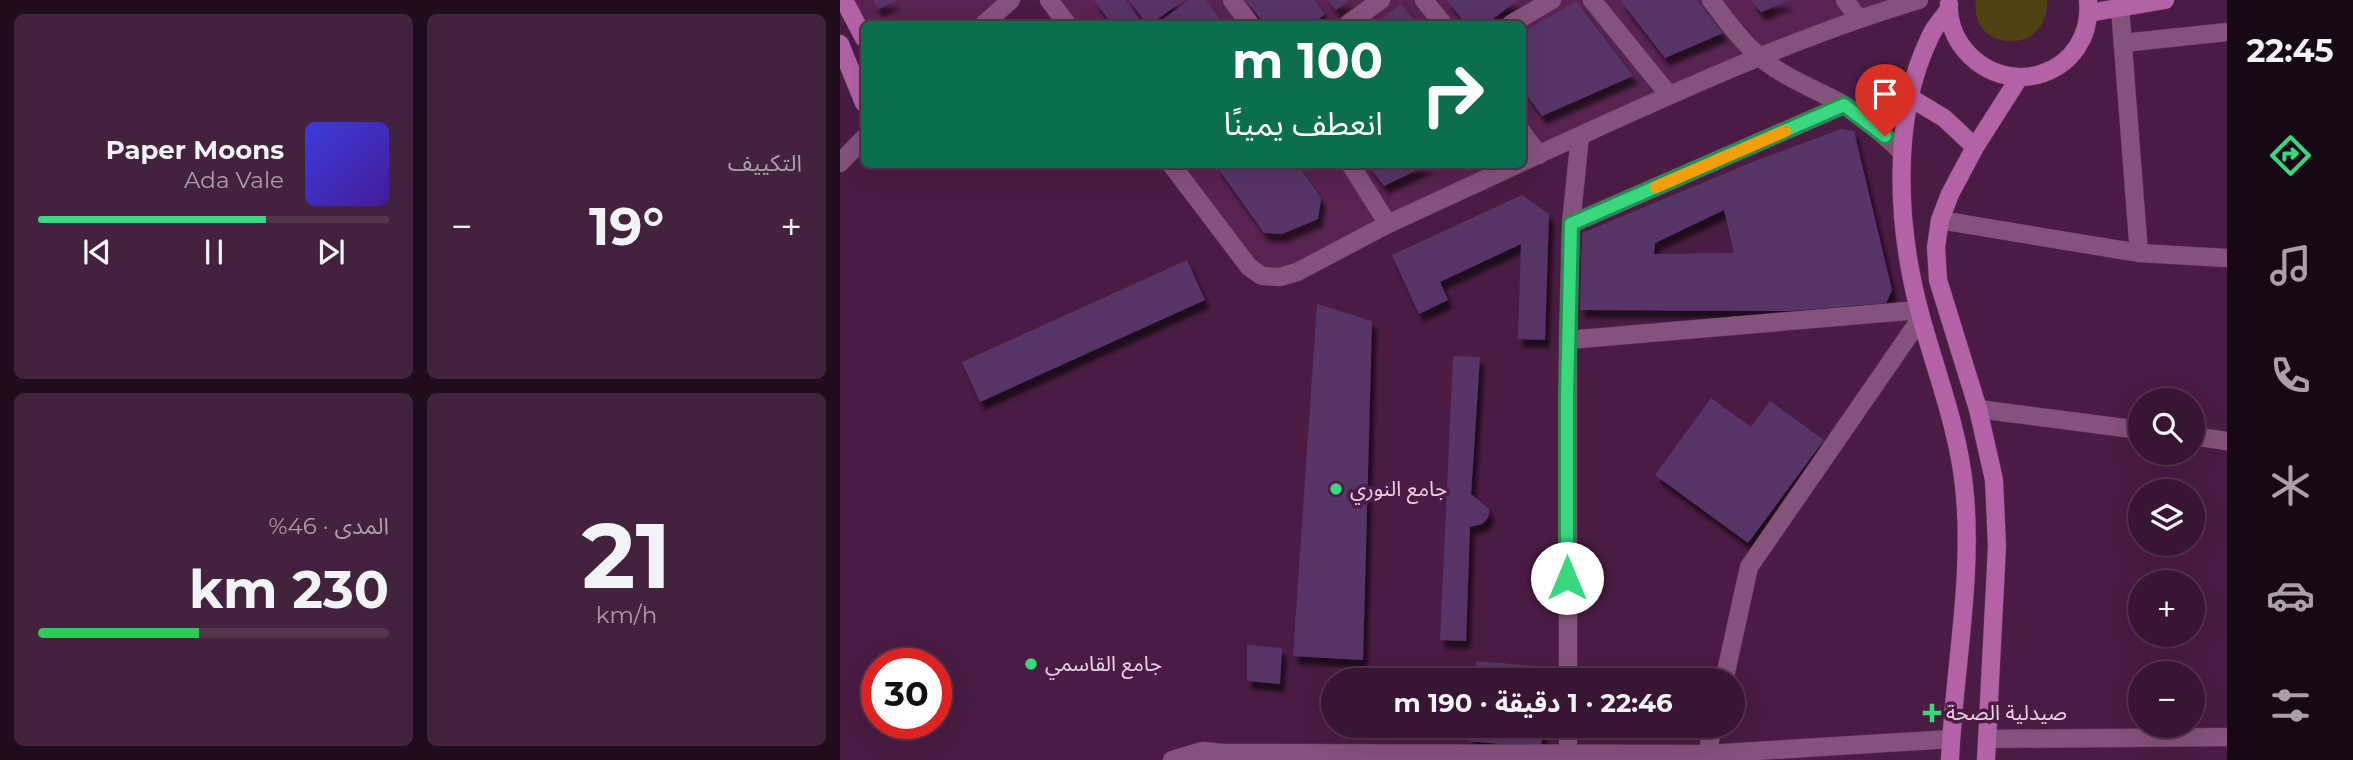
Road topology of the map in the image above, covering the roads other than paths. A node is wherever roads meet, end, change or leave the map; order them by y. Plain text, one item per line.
1 (844, 0) edge
2 (1011, 0) edge
3 (1049, 0) edge
4 (1232, 0) edge
5 (1381, 0) edge
6 (1424, 0) edge
7 (1552, 0) edge
8 (1592, 0) edge
9 (1711, 0) edge
10 (1845, 0) edge
11 (1919, 0) edge
12 (2165, 0) edge
13 (1949, 6) edge
14 (2088, 6) edge
15 (2120, 8) junction
16 (1858, 18) junction
17 (987, 21) edge
18 (1065, 21) edge
19 (1248, 21) edge
20 (1352, 21) edge
21 (1441, 21) edge
22 (1516, 21) edge
23 (861, 32) edge
24 (2227, 32) edge
25 (2123, 43) junction
26 (840, 44) edge
27 (1760, 58) junction
28 (2019, 78) junction
29 (861, 96) edge
30 (1669, 96) junction
31 (1909, 97) junction
32 (1844, 105) junction
33 (1580, 136) junction
34 (1526, 137) edge
35 (861, 141) edge
36 (1975, 147) junction
37 (1902, 152) junction
38 (1539, 155) junction
39 (1526, 160) edge
40 (840, 163) edge
41 (1174, 168) edge
42 (1353, 168) edge
43 (1509, 168) edge
44 (1940, 220) junction
45 (1388, 224) junction
46 (1571, 224) junction
47 (2140, 253) junction
48 (2227, 258) edge
49 (1920, 314) junction
50 (1568, 340) junction
51 (1978, 409) junction
52 (2128, 428) edge
53 (2205, 437) edge
54 (2227, 440) edge
55 (1568, 668) edge
56 (1727, 668) edge
57 (2227, 737) edge
58 (1568, 738) edge
59 (1711, 738) edge
60 (1951, 739) junction
61 (1988, 739) junction
62 (1568, 754) junction
63 (1224, 757) edge
64 (1707, 757) edge
65 (1172, 760) edge
66 (1950, 760) edge
67 (1986, 760) edge

1 - 23 main road
2 - 17 street
3 - 18 street
4 - 19 street
5 - 20 street
6 - 21 street
7 - 22 street
8 - 30 street
9 - 27 street
10 - 16 street
11 - 16 street
12 - 15 main road
13 - 28 main road
13 - 31 main road
14 - 15 main road
14 - 28 main road
15 - 25 street
16 - 27 street
24 - 25 street
25 - 47 street
26 - 29 main road
27 - 30 street
27 - 32 street
28 - 36 main road
30 - 33 street
31 - 36 main road
31 - 37 main road
32 - 37 street
32 - 46 street
33 - 38 street
33 - 46 street
34 - 38 street
35 - 40 street
36 - 44 main road
37 - 49 main road
38 - 39 street
41 - 45 street
42 - 45 street
43 - 45 street
44 - 47 street
44 - 51 main road
46 - 50 street
47 - 48 street
49 - 50 street
49 - 56 street
49 - 60 main road
50 - 55 street
51 - 52 street
51 - 61 main road
53 - 54 street
57 - 61 street
58 - 62 street
59 - 64 street
60 - 64 street
60 - 66 main road
61 - 67 main road
62 - 63 street
62 - 64 street
63 - 65 street

